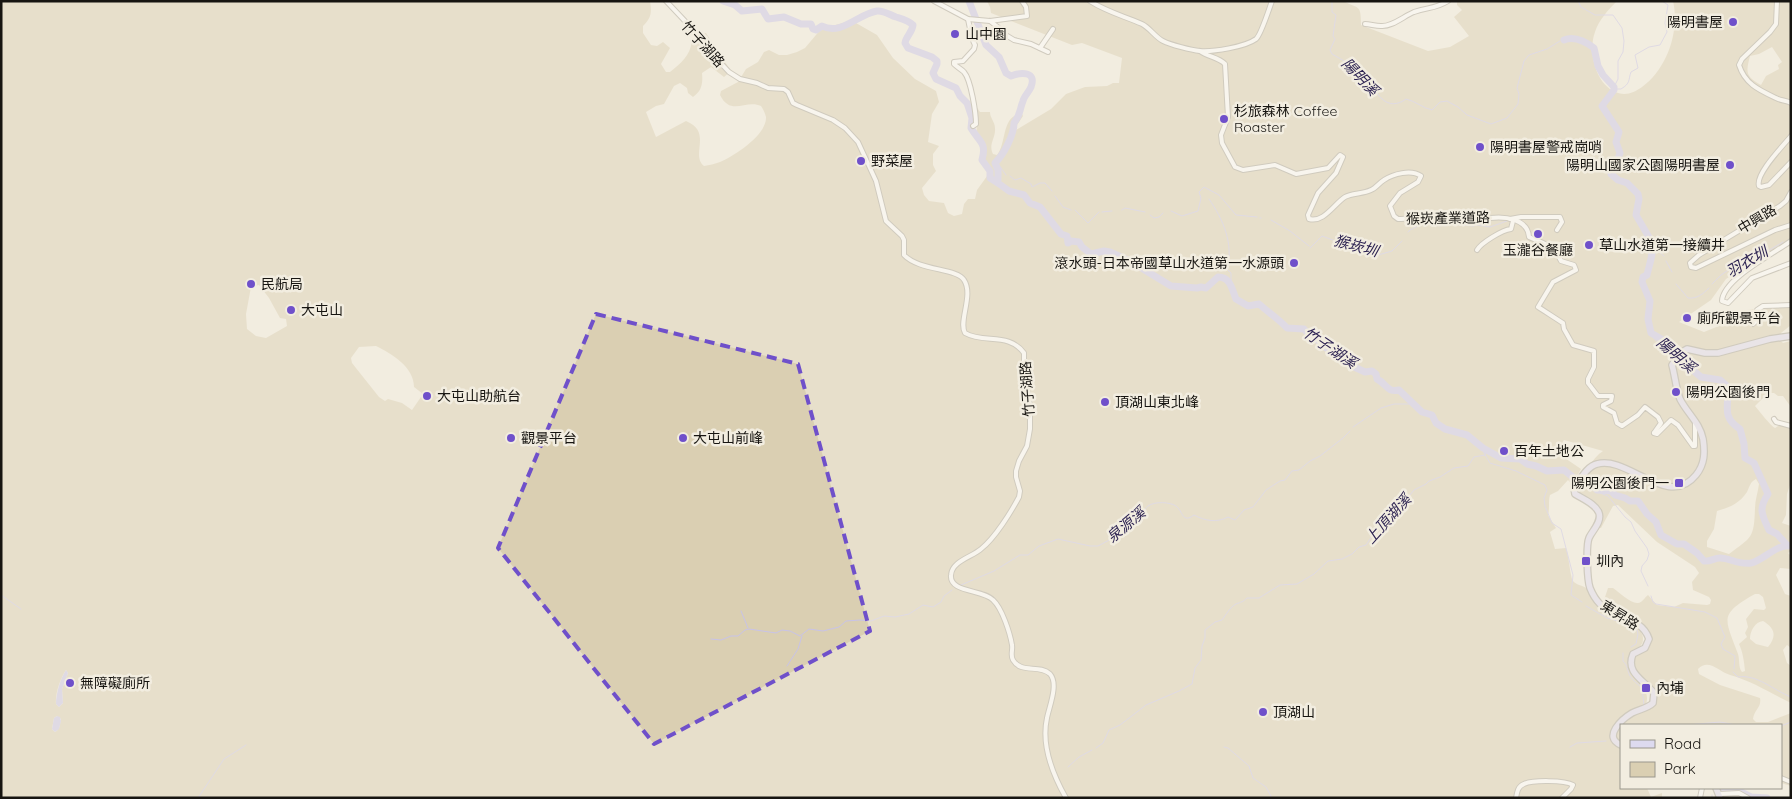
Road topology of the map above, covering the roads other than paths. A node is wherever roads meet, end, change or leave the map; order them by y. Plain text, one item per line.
1 (666, 1) edge
2 (934, 1) edge
3 (1022, 1) edge
4 (1090, 1) edge
5 (1272, 1) edge
6 (1448, 1) edge
7 (1777, 1) edge
8 (968, 19) junction
9 (990, 21) junction
10 (1365, 24) dead end
11 (1053, 29) dead end
12 (1040, 48) junction
13 (1200, 51) junction
14 (1048, 52) dead end
15 (1791, 104) edge
16 (973, 126) dead end
17 (1791, 136) edge
18 (1791, 162) edge
19 (1791, 192) edge
20 (1511, 220) junction
21 (1791, 224) edge
22 (1557, 230) dead end
23 (1791, 241) edge
24 (1477, 250) dead end
25 (1791, 263) edge
26 (1791, 305) edge
27 (1753, 324) dead end
28 (1791, 336) edge
29 (1774, 419) dead end
30 (1695, 420) junction
31 (1791, 426) edge
32 (1620, 744) edge
33 (1702, 790) edge
34 (1719, 796) edge
35 (1066, 798) edge
36 (1516, 798) edge
37 (1562, 798) edge
38 (1700, 798) edge
39 (1748, 798) edge

1 - 35 street, 竹子湖路
2 - 8 street
3 - 9 street
4 - 13 street
5 - 13 street
6 - 10 street
7 - 15 street
8 - 9 street
8 - 16 street
9 - 12 street
11 - 12 street
12 - 14 street
13 - 20 street, 猴崁產業道路
17 - 18 street, 中興路
19 - 21 street, 中興路
20 - 22 street
20 - 24 street
20 - 30 street
23 - 25 street
26 - 27 street
28 - 30 street
29 - 31 street
30 - 32 street, 東昇路
33 - 38 street
34 - 39 street
36 - 37 street

